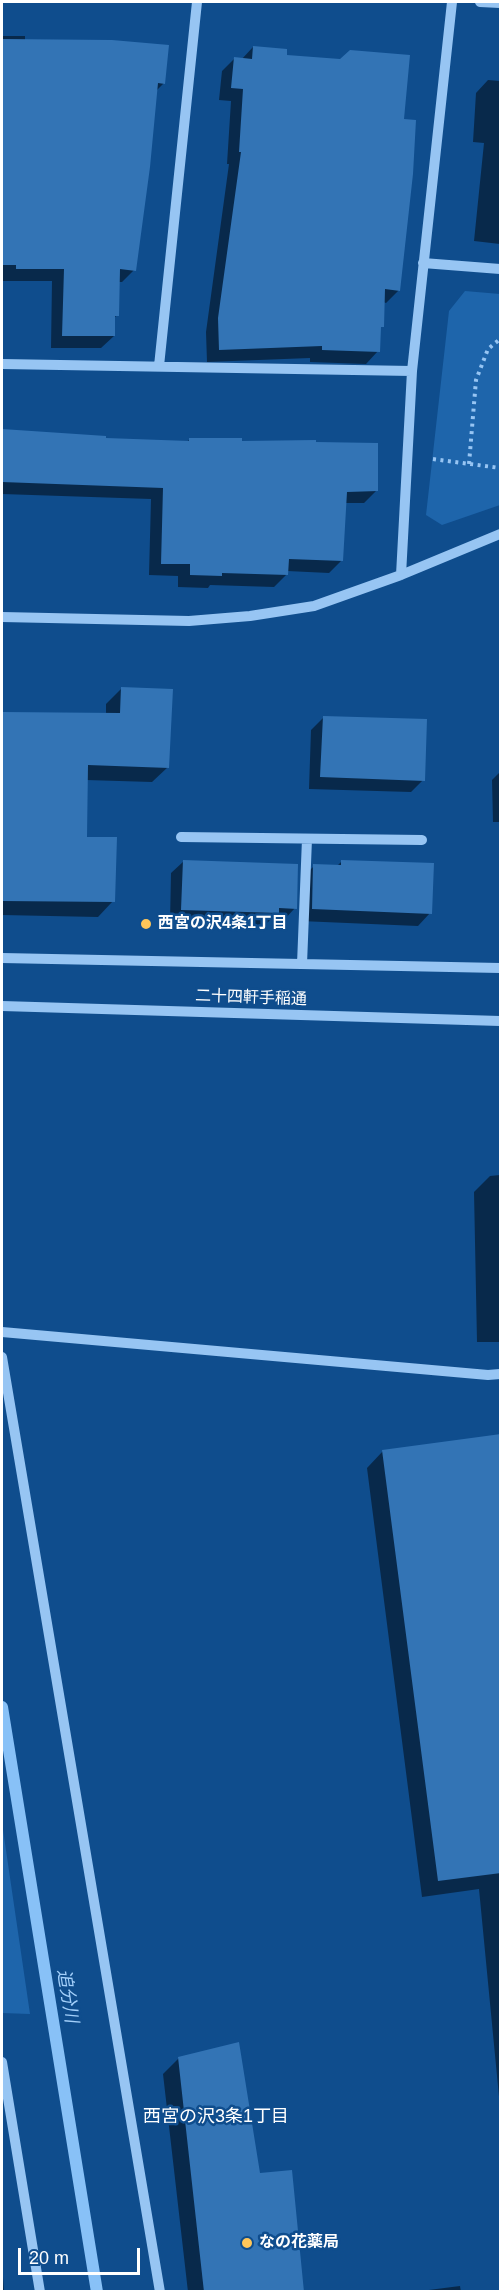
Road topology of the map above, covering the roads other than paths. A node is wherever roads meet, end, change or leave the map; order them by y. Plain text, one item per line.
1 (197, 2) edge
2 (452, 2) edge
3 (480, 2) edge
4 (501, 3) edge
5 (423, 263) junction
6 (501, 269) edge
7 (2, 364) edge
8 (159, 366) junction
9 (412, 371) junction
10 (501, 534) edge
11 (401, 575) junction
12 (2, 616) edge
13 (181, 837) dead end
14 (307, 839) junction
15 (422, 840) dead end
16 (2, 958) edge
17 (302, 964) junction
18 (501, 968) edge
19 (2, 1006) edge
20 (501, 1021) edge
21 (2, 1332) edge
22 (2, 1357) edge
23 (501, 1374) edge
24 (2, 2062) edge
25 (40, 2292) edge
26 (160, 2292) edge

1 - 8 street
2 - 5 street
3 - 4 street
5 - 6 street
5 - 9 street
7 - 8 street
8 - 9 street
9 - 11 street
10 - 11 street
11 - 12 street
13 - 14 street
14 - 15 street
14 - 17 street
16 - 17 street, 二十四軒手稲通
17 - 18 street, 二十四軒手稲通
19 - 20 street, 二十四軒手稲通
21 - 23 street
22 - 26 street
24 - 25 street

